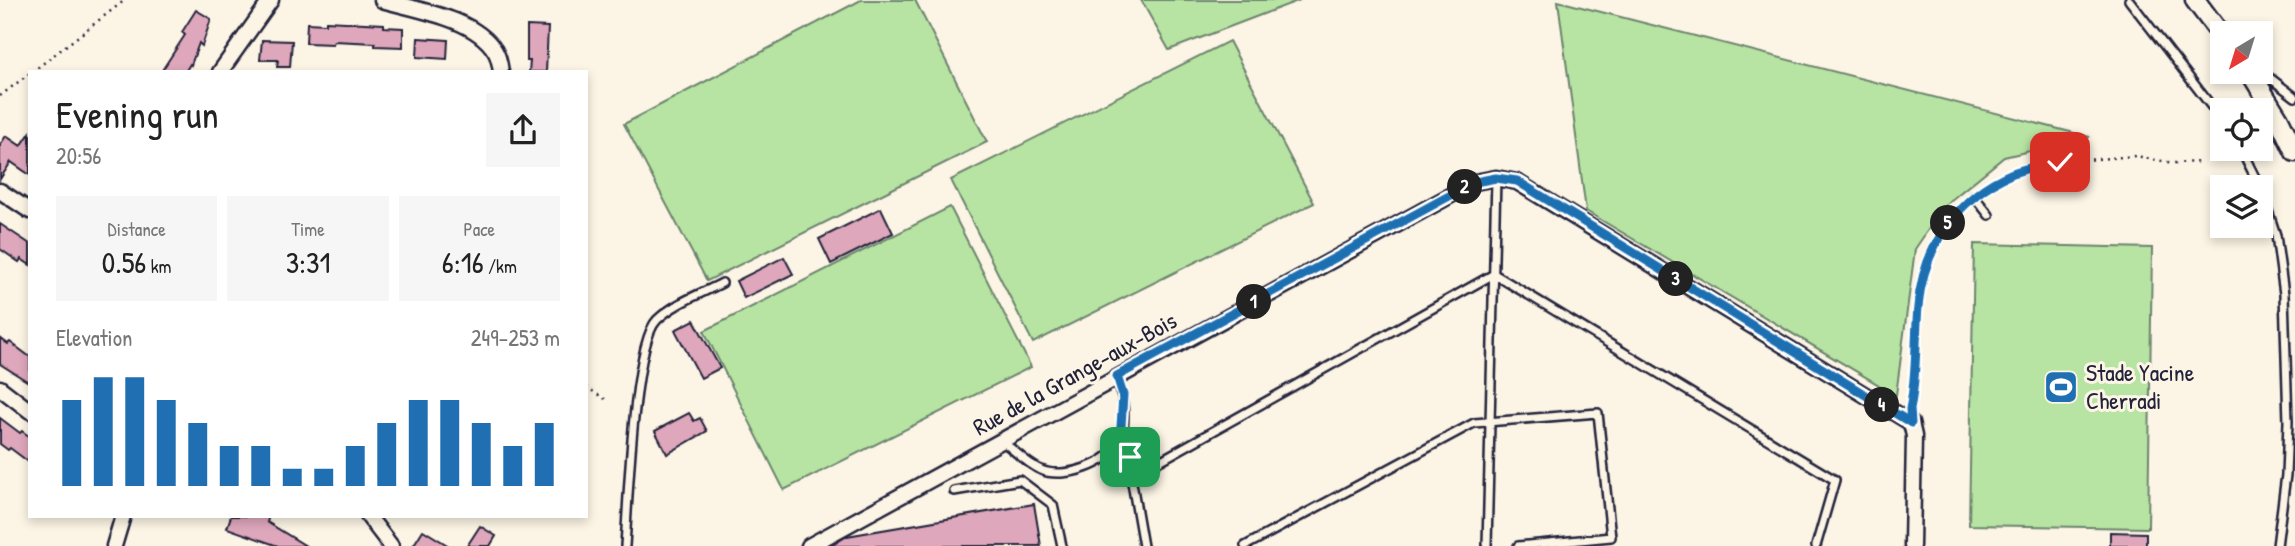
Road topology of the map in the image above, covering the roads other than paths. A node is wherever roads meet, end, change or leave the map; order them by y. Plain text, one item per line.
1 (271, 0) edge
2 (382, 0) edge
3 (2129, 0) edge
4 (2195, 0) edge
5 (2211, 21) edge
6 (221, 70) edge
7 (500, 70) edge
8 (2273, 80) edge
9 (2258, 84) edge
10 (2295, 97) edge
11 (2210, 105) edge
12 (2295, 152) edge
13 (1496, 178) junction
14 (0, 191) edge
15 (1974, 196) road end
16 (28, 210) edge
17 (1989, 215) dead end
18 (2273, 226) edge
19 (1493, 274) junction
20 (722, 283) dead end
21 (1117, 376) junction
22 (0, 388) edge
23 (28, 409) edge
24 (1490, 421) junction
25 (1002, 441) junction
26 (1120, 442) junction
27 (1131, 477) junction
28 (954, 491) dead end
29 (122, 518) edge
30 (370, 518) edge
31 (114, 546) edge
32 (391, 546) edge
33 (625, 546) edge
34 (809, 546) edge
35 (1062, 546) edge
36 (1143, 546) edge
37 (1245, 546) edge
38 (1487, 546) edge
39 (1518, 546) edge
40 (1816, 546) edge
41 (1913, 546) edge
42 (2277, 546) edge

1 - 6 street
2 - 7 street
3 - 11 lane
4 - 5 street
8 - 10 lane
9 - 12 street
13 - 19 lane
13 - 21 street, Rue de la Grange-aux-Bois
13 - 41 street
14 - 16 street
15 - 17 lane
18 - 42 lane
19 - 24 lane
19 - 27 lane
19 - 40 lane
20 - 33 lane
21 - 25 street, Rue de la Grange-aux-Bois
21 - 26 lane
22 - 23 street
24 - 37 lane
24 - 38 lane
24 - 39 lane
25 - 26 lane
25 - 34 street, Rue de la Grange-aux-Bois
26 - 27 lane
27 - 36 lane
28 - 35 lane
29 - 31 street
30 - 32 street

